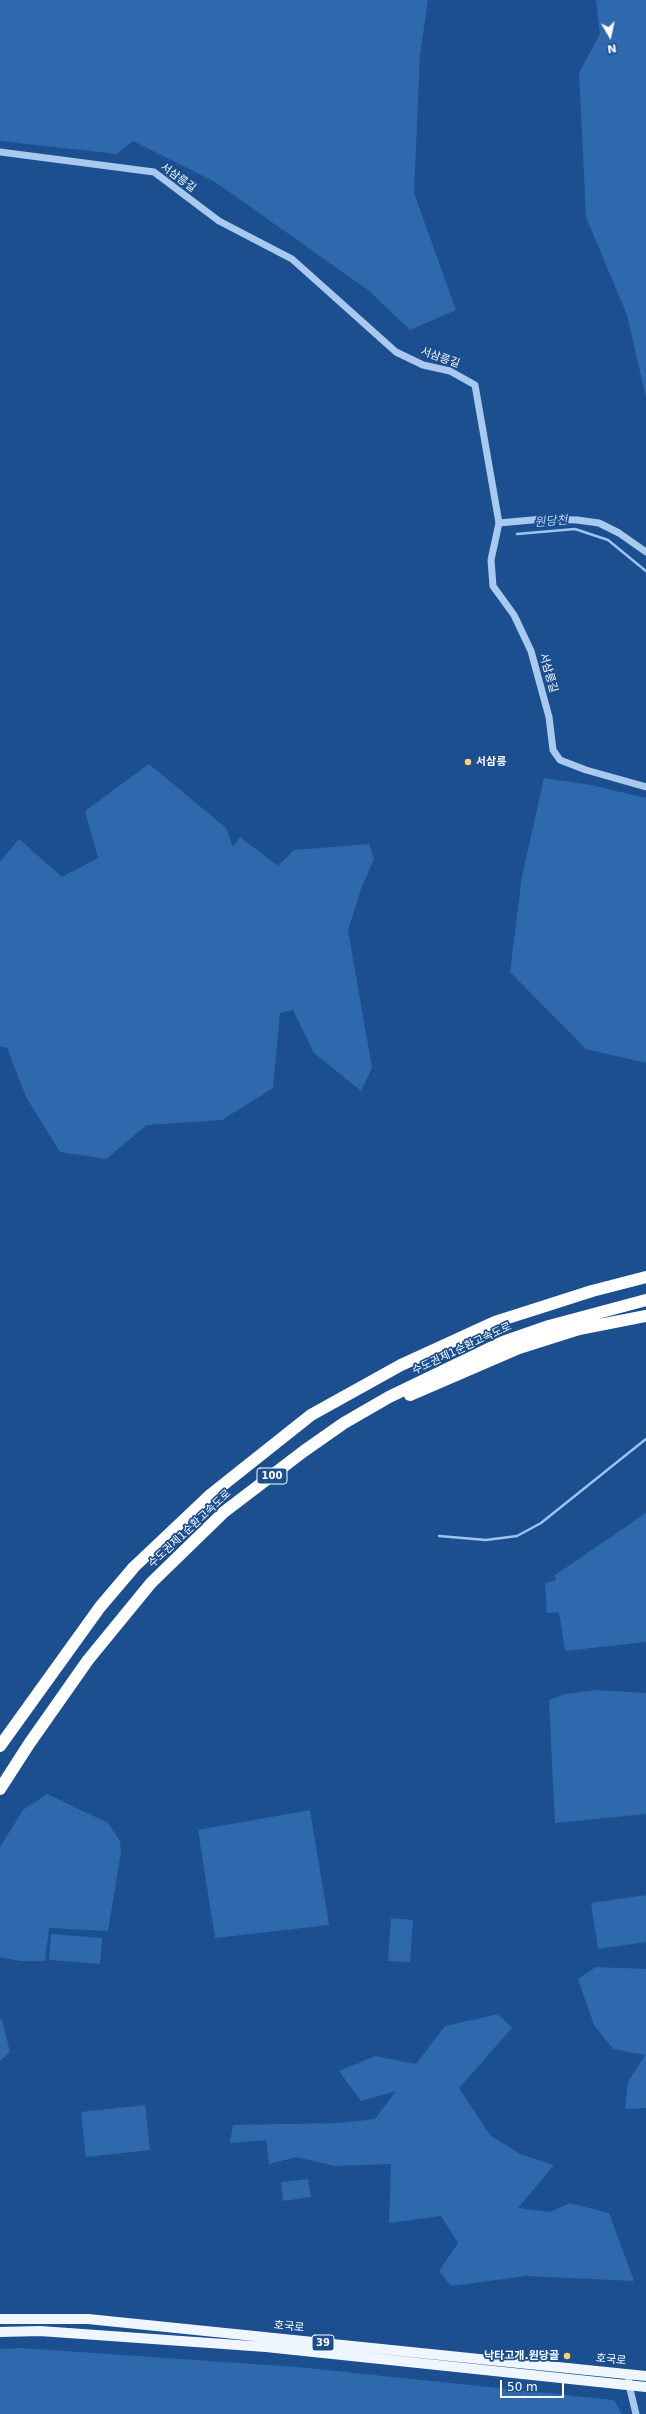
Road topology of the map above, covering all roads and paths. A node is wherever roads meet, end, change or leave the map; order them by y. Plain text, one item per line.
1 (0, 152) edge
2 (499, 523) junction
3 (646, 552) edge
4 (646, 787) edge
5 (646, 1276) edge
6 (646, 1300) edge
7 (646, 1316) edge
8 (325, 1437) junction
9 (0, 1746) edge
10 (0, 1789) edge
11 (0, 2319) edge
12 (0, 2332) edge
13 (628, 2374) junction
14 (646, 2376) edge
15 (629, 2385) junction
16 (646, 2387) edge
17 (636, 2414) edge

1 - 2 street, 서삼릉길
2 - 3 street
2 - 4 street, 서삼릉길
5 - 9 highway, 수도권제1순환고속도로 / 100
6 - 8 highway, 수도권제1순환고속도로 / 100
7 - 8 highway
8 - 10 highway, 수도권제1순환고속도로 / 100
11 - 13 main road, 호국로 / 39
12 - 15 main road, 호국로 / 39
13 - 14 main road, 호국로 / 39
13 - 15 street
15 - 16 main road, 호국로 / 39
15 - 17 street

